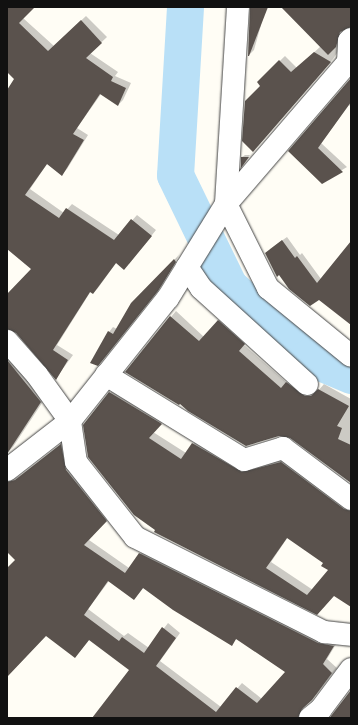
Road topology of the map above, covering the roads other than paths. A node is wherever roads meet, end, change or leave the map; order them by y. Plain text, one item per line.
1 (238, 7) edge
2 (351, 39) edge
3 (226, 204) junction
4 (186, 267) junction
5 (7, 341) edge
6 (351, 356) edge
7 (106, 375) junction
8 (306, 384) dead end
9 (70, 421) junction
10 (7, 470) edge
11 (351, 499) edge
12 (351, 635) edge
13 (349, 677) edge
14 (310, 718) edge

1 - 3 street
2 - 3 street
3 - 4 street
3 - 6 street
4 - 7 street
4 - 8 street
5 - 9 street
7 - 9 street
7 - 11 street
9 - 10 street
9 - 12 street
13 - 14 street

